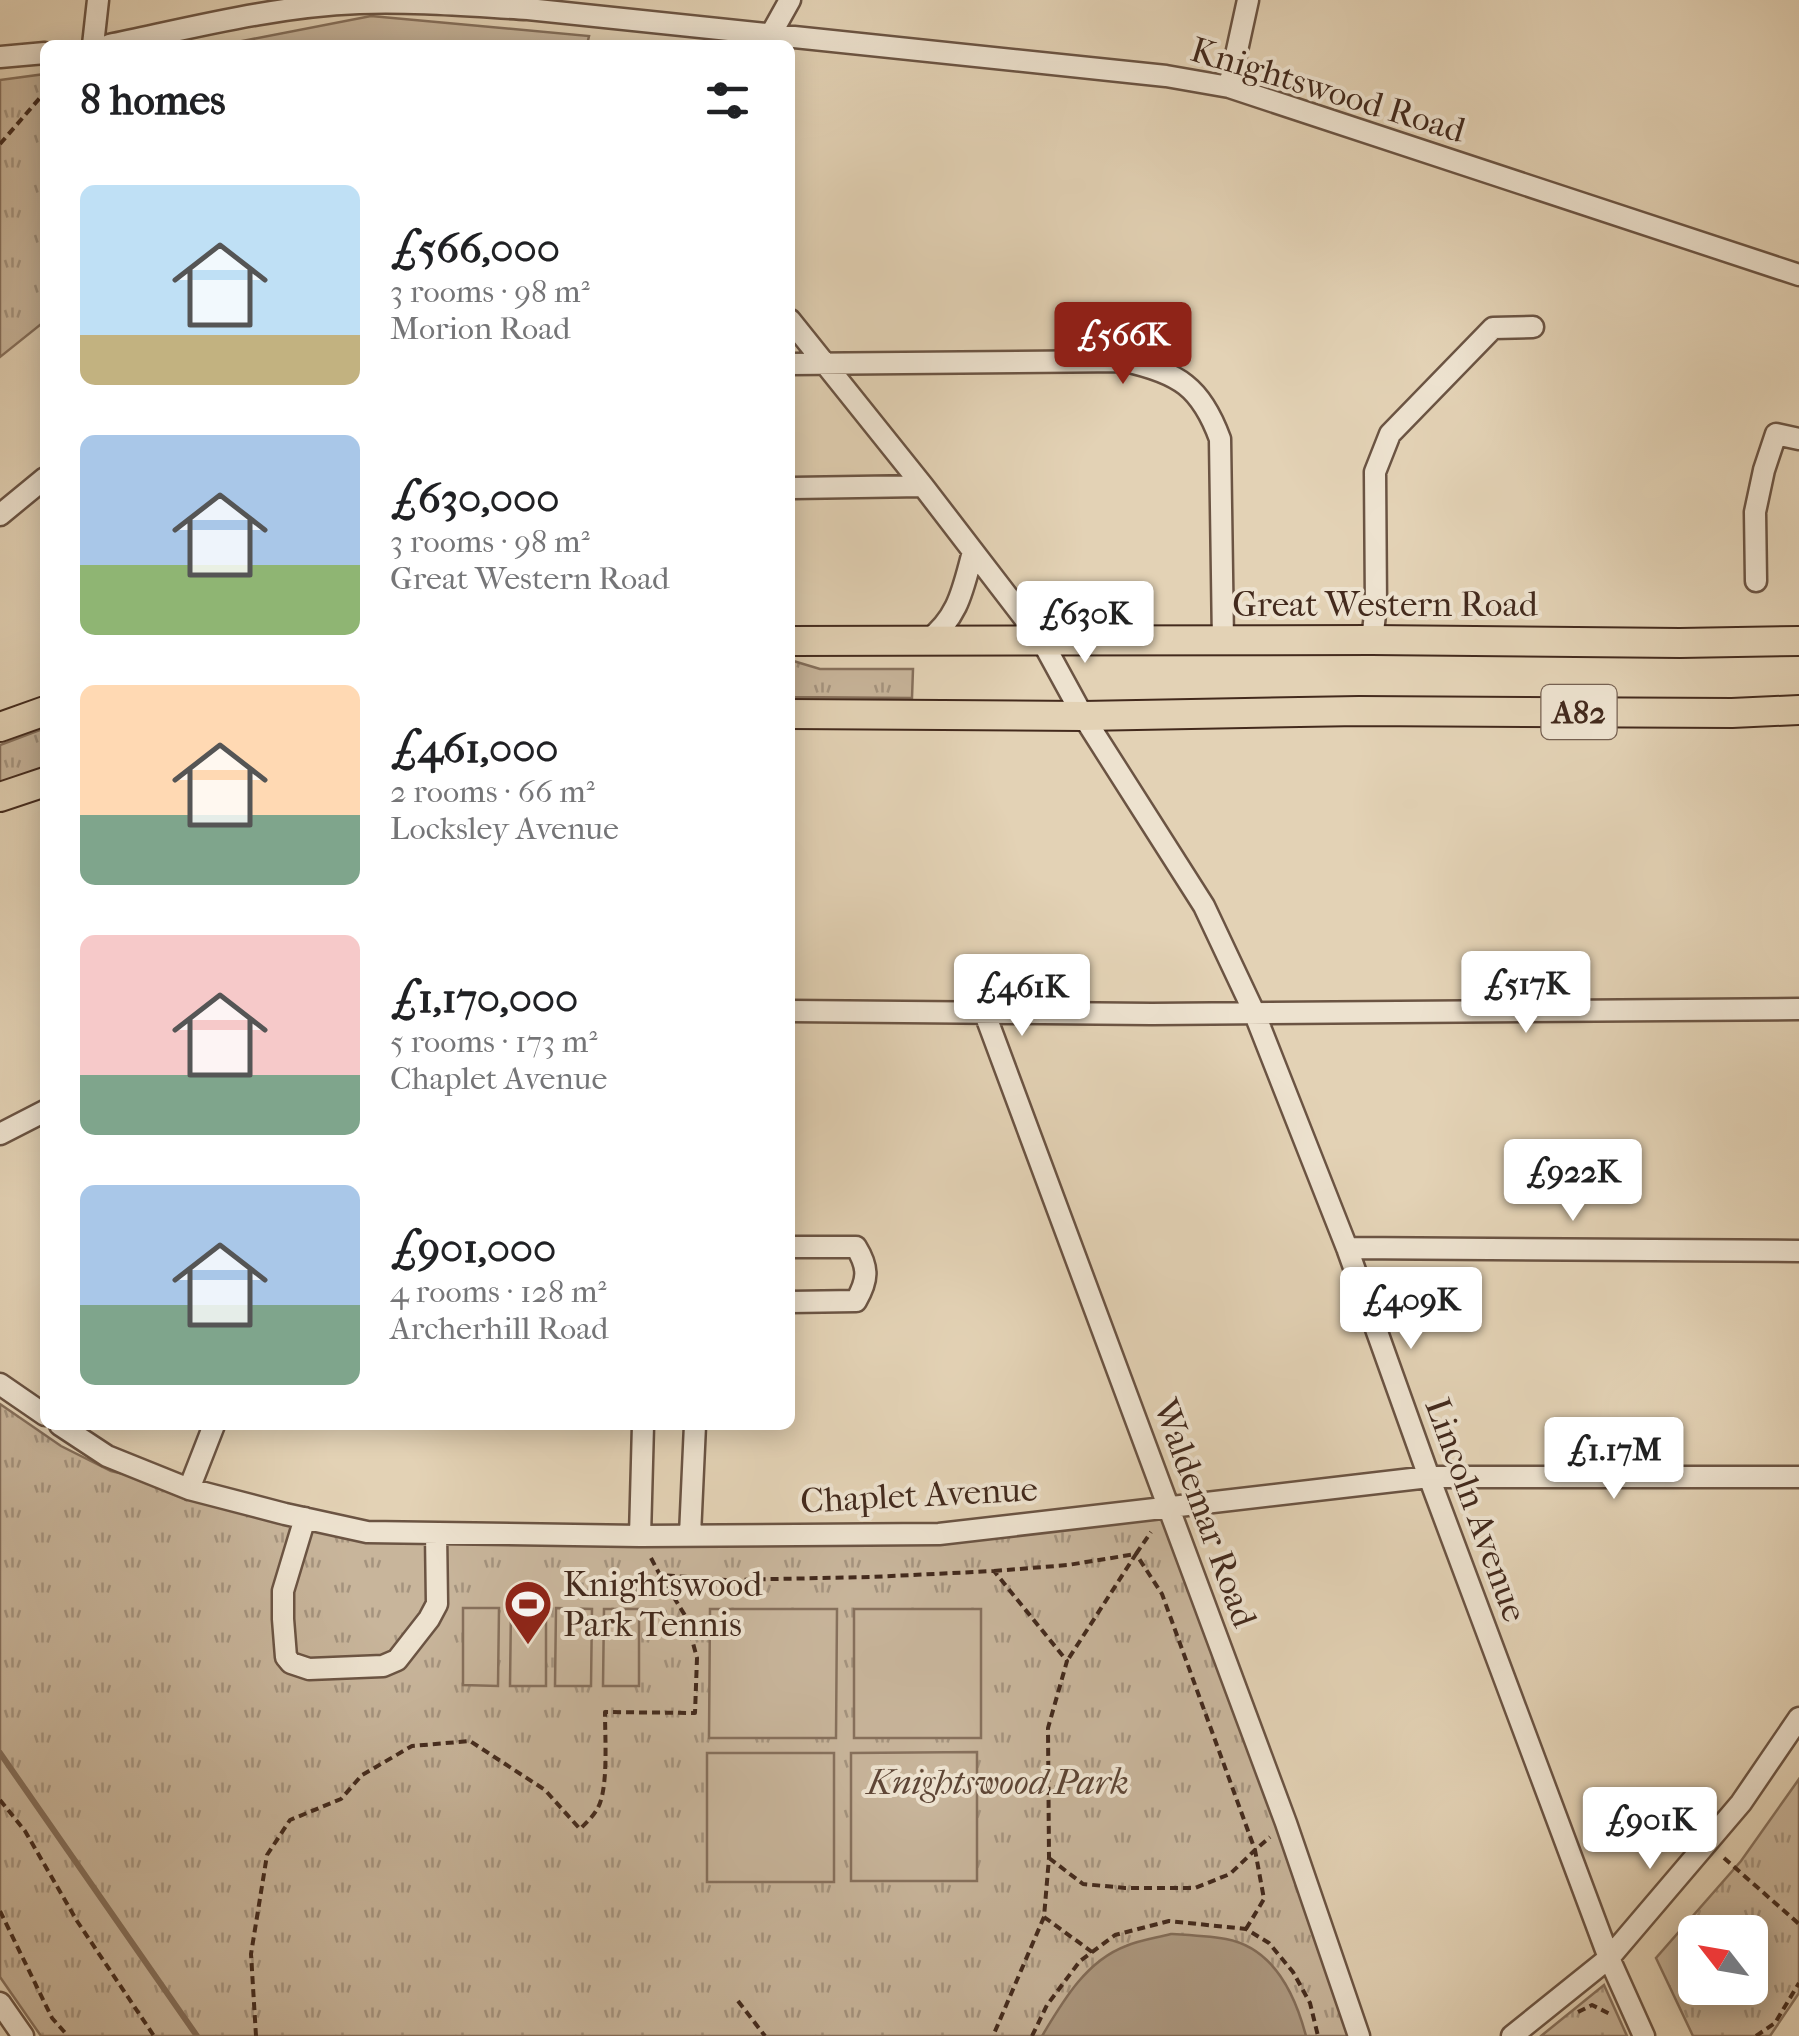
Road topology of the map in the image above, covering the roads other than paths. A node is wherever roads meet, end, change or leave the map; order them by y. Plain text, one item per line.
1 (98, 0) edge
2 (790, 0) edge
3 (1248, 0) edge
4 (531, 5) edge
5 (94, 40) edge
6 (133, 40) edge
7 (768, 40) edge
8 (795, 42) edge
9 (40, 53) edge
10 (0, 57) edge
11 (1229, 87) junction
12 (1799, 275) edge
13 (795, 326) edge
14 (1533, 327) dead end
15 (795, 364) edge
16 (826, 364) junction
17 (1799, 439) edge
18 (40, 483) edge
19 (923, 486) junction
20 (795, 488) edge
21 (0, 514) edge
22 (973, 552) junction
23 (1756, 581) dead end
24 (1372, 640) junction
25 (795, 641) edge
26 (927, 641) junction
27 (1042, 641) junction
28 (1223, 641) junction
29 (1799, 641) edge
30 (1799, 710) edge
31 (40, 714) edge
32 (795, 714) edge
33 (1084, 716) junction
34 (0, 727) edge
35 (40, 784) edge
36 (0, 797) edge
37 (1799, 1010) edge
38 (795, 1011) edge
39 (1254, 1012) junction
40 (985, 1014) junction
41 (40, 1114) edge
42 (0, 1134) edge
43 (795, 1246) edge
44 (1348, 1248) junction
45 (1799, 1250) edge
46 (795, 1302) edge
47 (0, 1384) edge
48 (40, 1412) edge
49 (68, 1430) edge
50 (212, 1430) edge
51 (642, 1430) edge
52 (695, 1430) edge
53 (1428, 1477) junction
54 (1799, 1478) edge
55 (189, 1489) junction
56 (1168, 1507) junction
57 (305, 1518) junction
58 (436, 1533) junction
59 (690, 1535) junction
60 (640, 1536) junction
61 (1799, 1718) edge
62 (1609, 1958) junction
63 (0, 2003) edge
64 (23, 2036) edge
65 (1359, 2036) edge
66 (1512, 2036) edge
67 (1644, 2036) edge

1 - 5 street
2 - 7 street
3 - 11 street
4 - 6 street, Knightswood Road
4 - 7 street, Knightswood Road
8 - 11 street, Knightswood Road
9 - 10 street
11 - 12 street, Knightswood Road
13 - 16 street, Lincoln Avenue
14 - 24 street
15 - 16 street
16 - 19 street, Lincoln Avenue
16 - 28 street
17 - 23 street
18 - 21 street
19 - 20 street
19 - 22 street, Lincoln Avenue
22 - 26 street
22 - 27 street, Lincoln Avenue
24 - 28 main road, Great Western Road / A82
24 - 29 main road, Great Western Road / A82
25 - 26 main road, Great Western Road / A82
26 - 27 main road, Great Western Road / A82
27 - 28 main road, Great Western Road / A82
27 - 33 street, Lincoln Avenue
30 - 33 main road, A82
31 - 34 main road
32 - 33 main road, A82
33 - 39 street, Lincoln Avenue
35 - 36 main road
37 - 39 street
38 - 40 street
39 - 40 street
39 - 44 street, Lincoln Avenue
40 - 56 street, Waldemar Road
41 - 42 street
43 - 46 street
44 - 45 street
44 - 53 street, Lincoln Avenue
47 - 48 street
49 - 55 street, Chaplet Avenue
50 - 55 street
51 - 60 street
52 - 59 street
53 - 54 street, Chaplet Avenue
53 - 56 street, Chaplet Avenue
53 - 62 street, Lincoln Avenue
55 - 57 street, Chaplet Avenue
56 - 59 street, Chaplet Avenue
56 - 65 street, Waldemar Road
57 - 58 street, Chaplet Avenue
57 - 58 street
58 - 60 street, Chaplet Avenue
59 - 60 street, Chaplet Avenue
61 - 62 street
62 - 66 street
62 - 67 street, Lincoln Avenue
63 - 64 street

